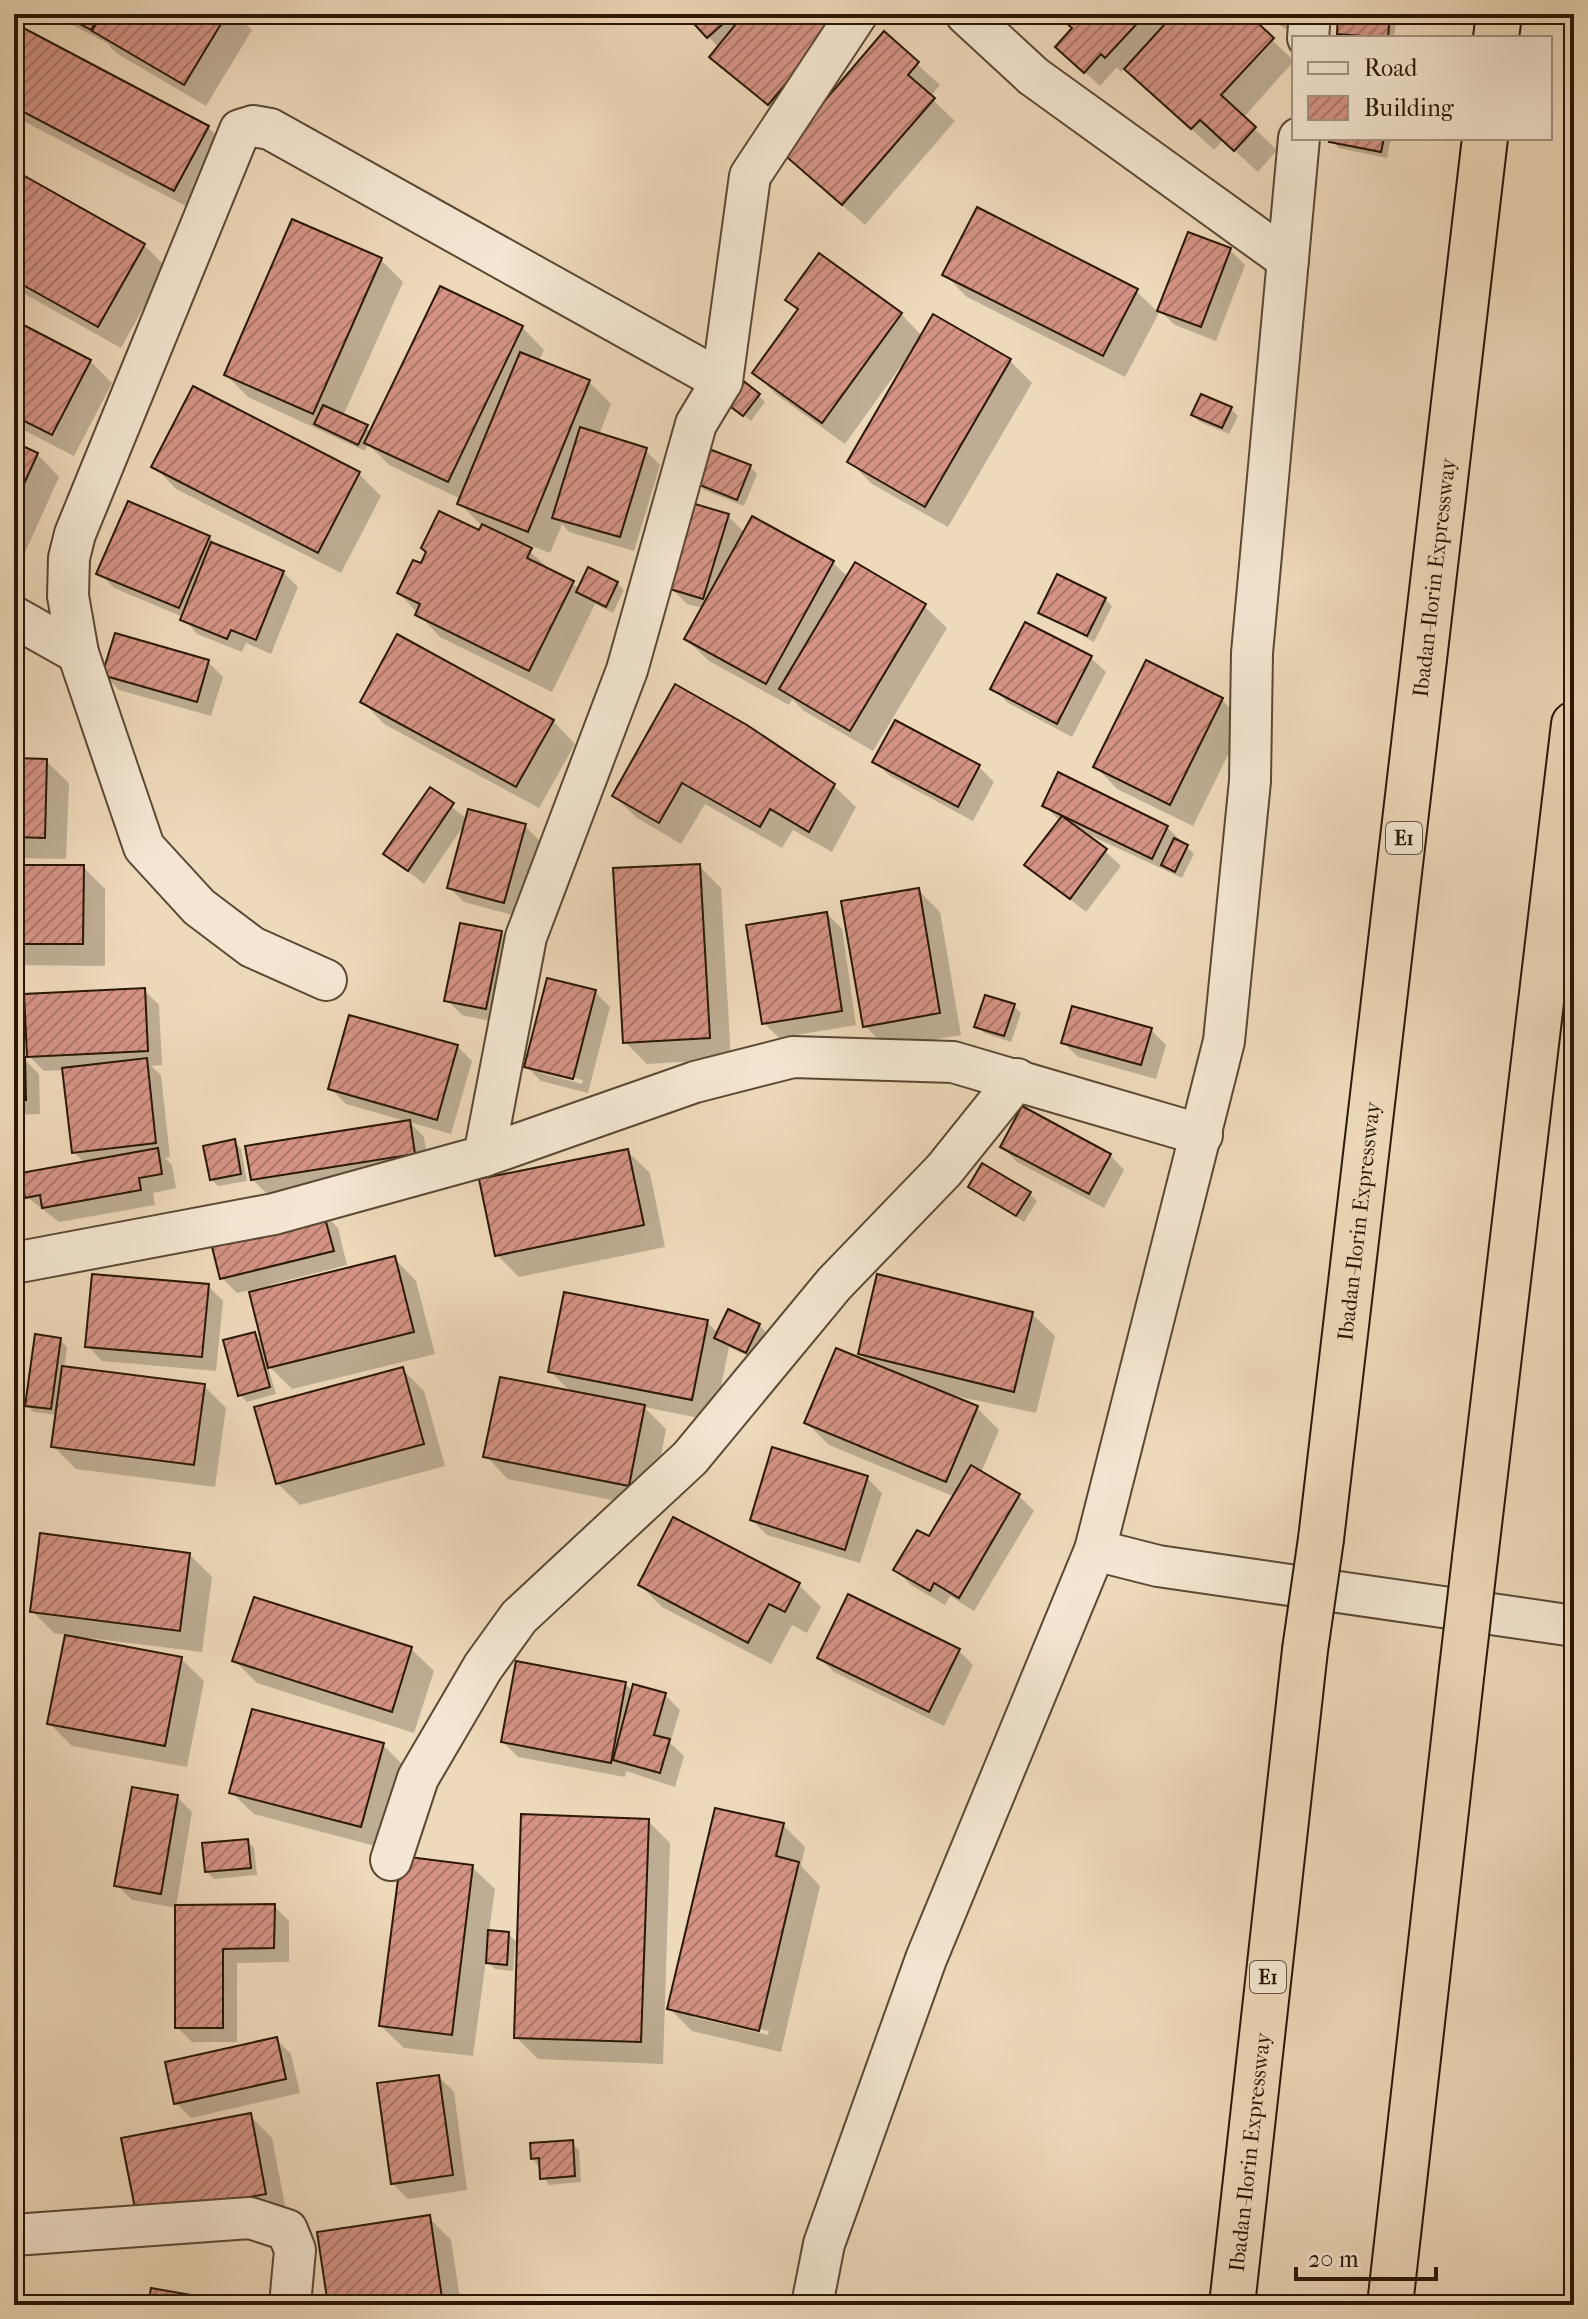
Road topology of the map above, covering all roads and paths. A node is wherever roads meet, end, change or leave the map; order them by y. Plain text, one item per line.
1 (857, 14) edge
2 (966, 14) edge
3 (1310, 14) edge
4 (1499, 14) edge
5 (1308, 36) edge
6 (1496, 36) edge
7 (1299, 140) edge
8 (1485, 140) edge
9 (1288, 260) junction
10 (722, 381) junction
11 (14, 617) edge
12 (78, 653) junction
13 (1573, 749) edge
14 (326, 980) dead end
15 (1017, 1079) junction
16 (1202, 1135) junction
17 (484, 1156) junction
18 (15, 1270) edge
19 (1095, 1550) junction
20 (1574, 1626) edge
21 (391, 1860) dead end
22 (14, 2235) edge
23 (290, 2305) edge
24 (812, 2305) edge
25 (1232, 2305) edge
26 (1390, 2305) edge

1 - 10 street
2 - 9 street
3 - 5 street
4 - 6 highway
7 - 9 street
8 - 25 highway, Ibadan-Ilorin Expressway / E1, bridge
9 - 16 street
10 - 12 street
10 - 17 street
11 - 12 street
12 - 14 street
13 - 26 highway, bridge
15 - 16 street
15 - 17 street
15 - 21 street
16 - 19 street
17 - 18 street
19 - 20 street
19 - 24 street
22 - 23 street

